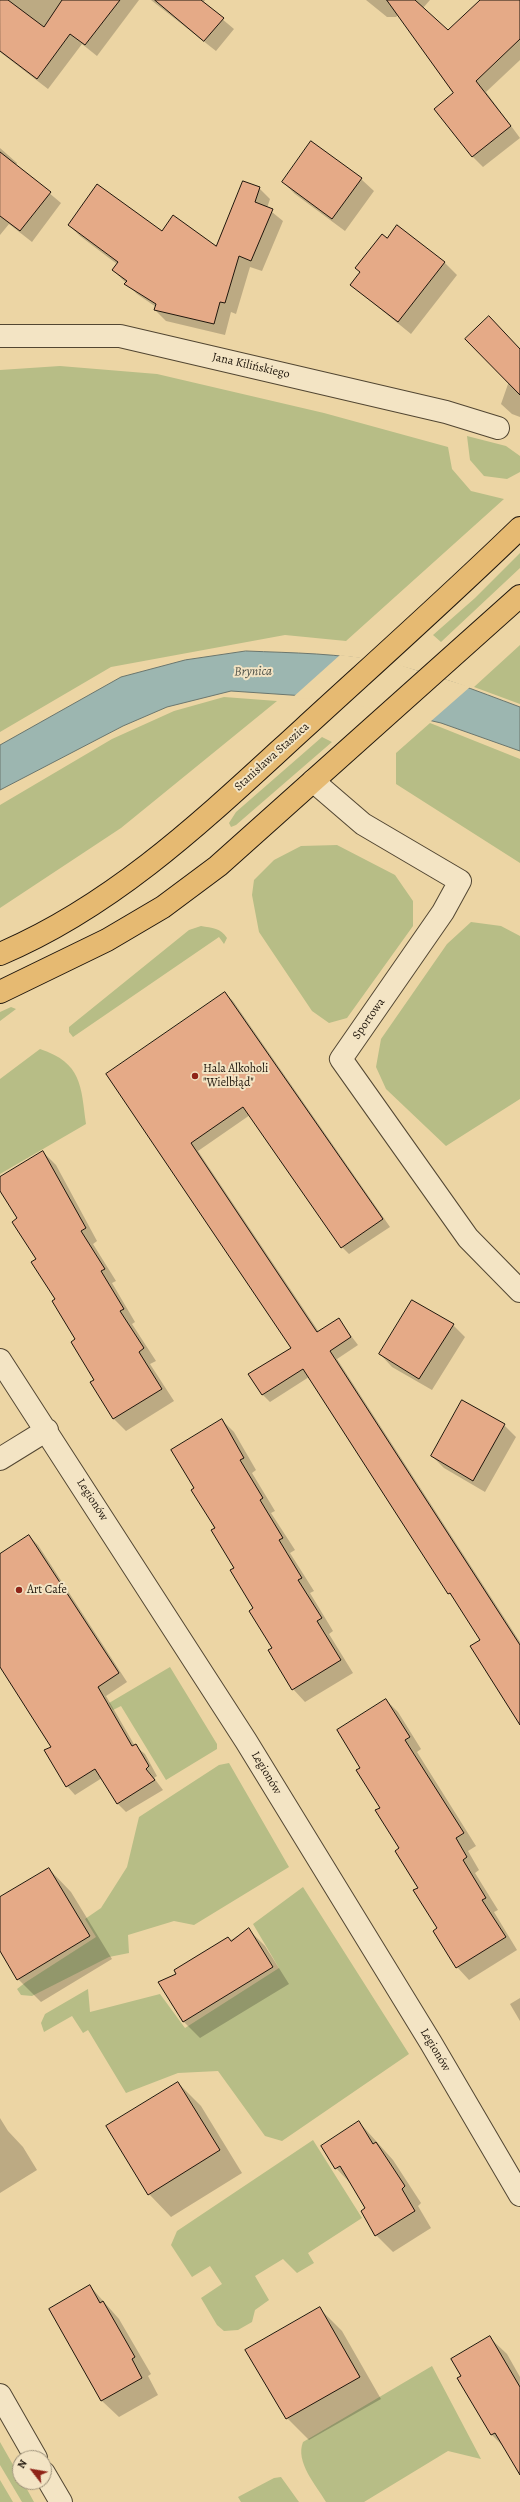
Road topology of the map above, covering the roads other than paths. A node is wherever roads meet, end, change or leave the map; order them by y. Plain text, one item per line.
1 (0, 336) edge
2 (498, 428) dead end
3 (520, 528) edge
4 (520, 596) edge
5 (313, 781) junction
6 (0, 954) edge
7 (0, 992) edge
8 (520, 1291) edge
9 (0, 1360) edge
10 (47, 1430) junction
11 (0, 1459) edge
12 (520, 2195) edge
13 (0, 2395) edge
14 (31, 2450) edge
15 (52, 2487) edge
16 (61, 2502) edge

1 - 2 street, Jana Kilińskiego
3 - 6 main road, Stanisława Staszica
4 - 5 main road
5 - 7 main road
5 - 8 street, Sportowa
9 - 10 street, Legionów
10 - 11 street
10 - 12 street, Legionów
13 - 14 street
15 - 16 street

